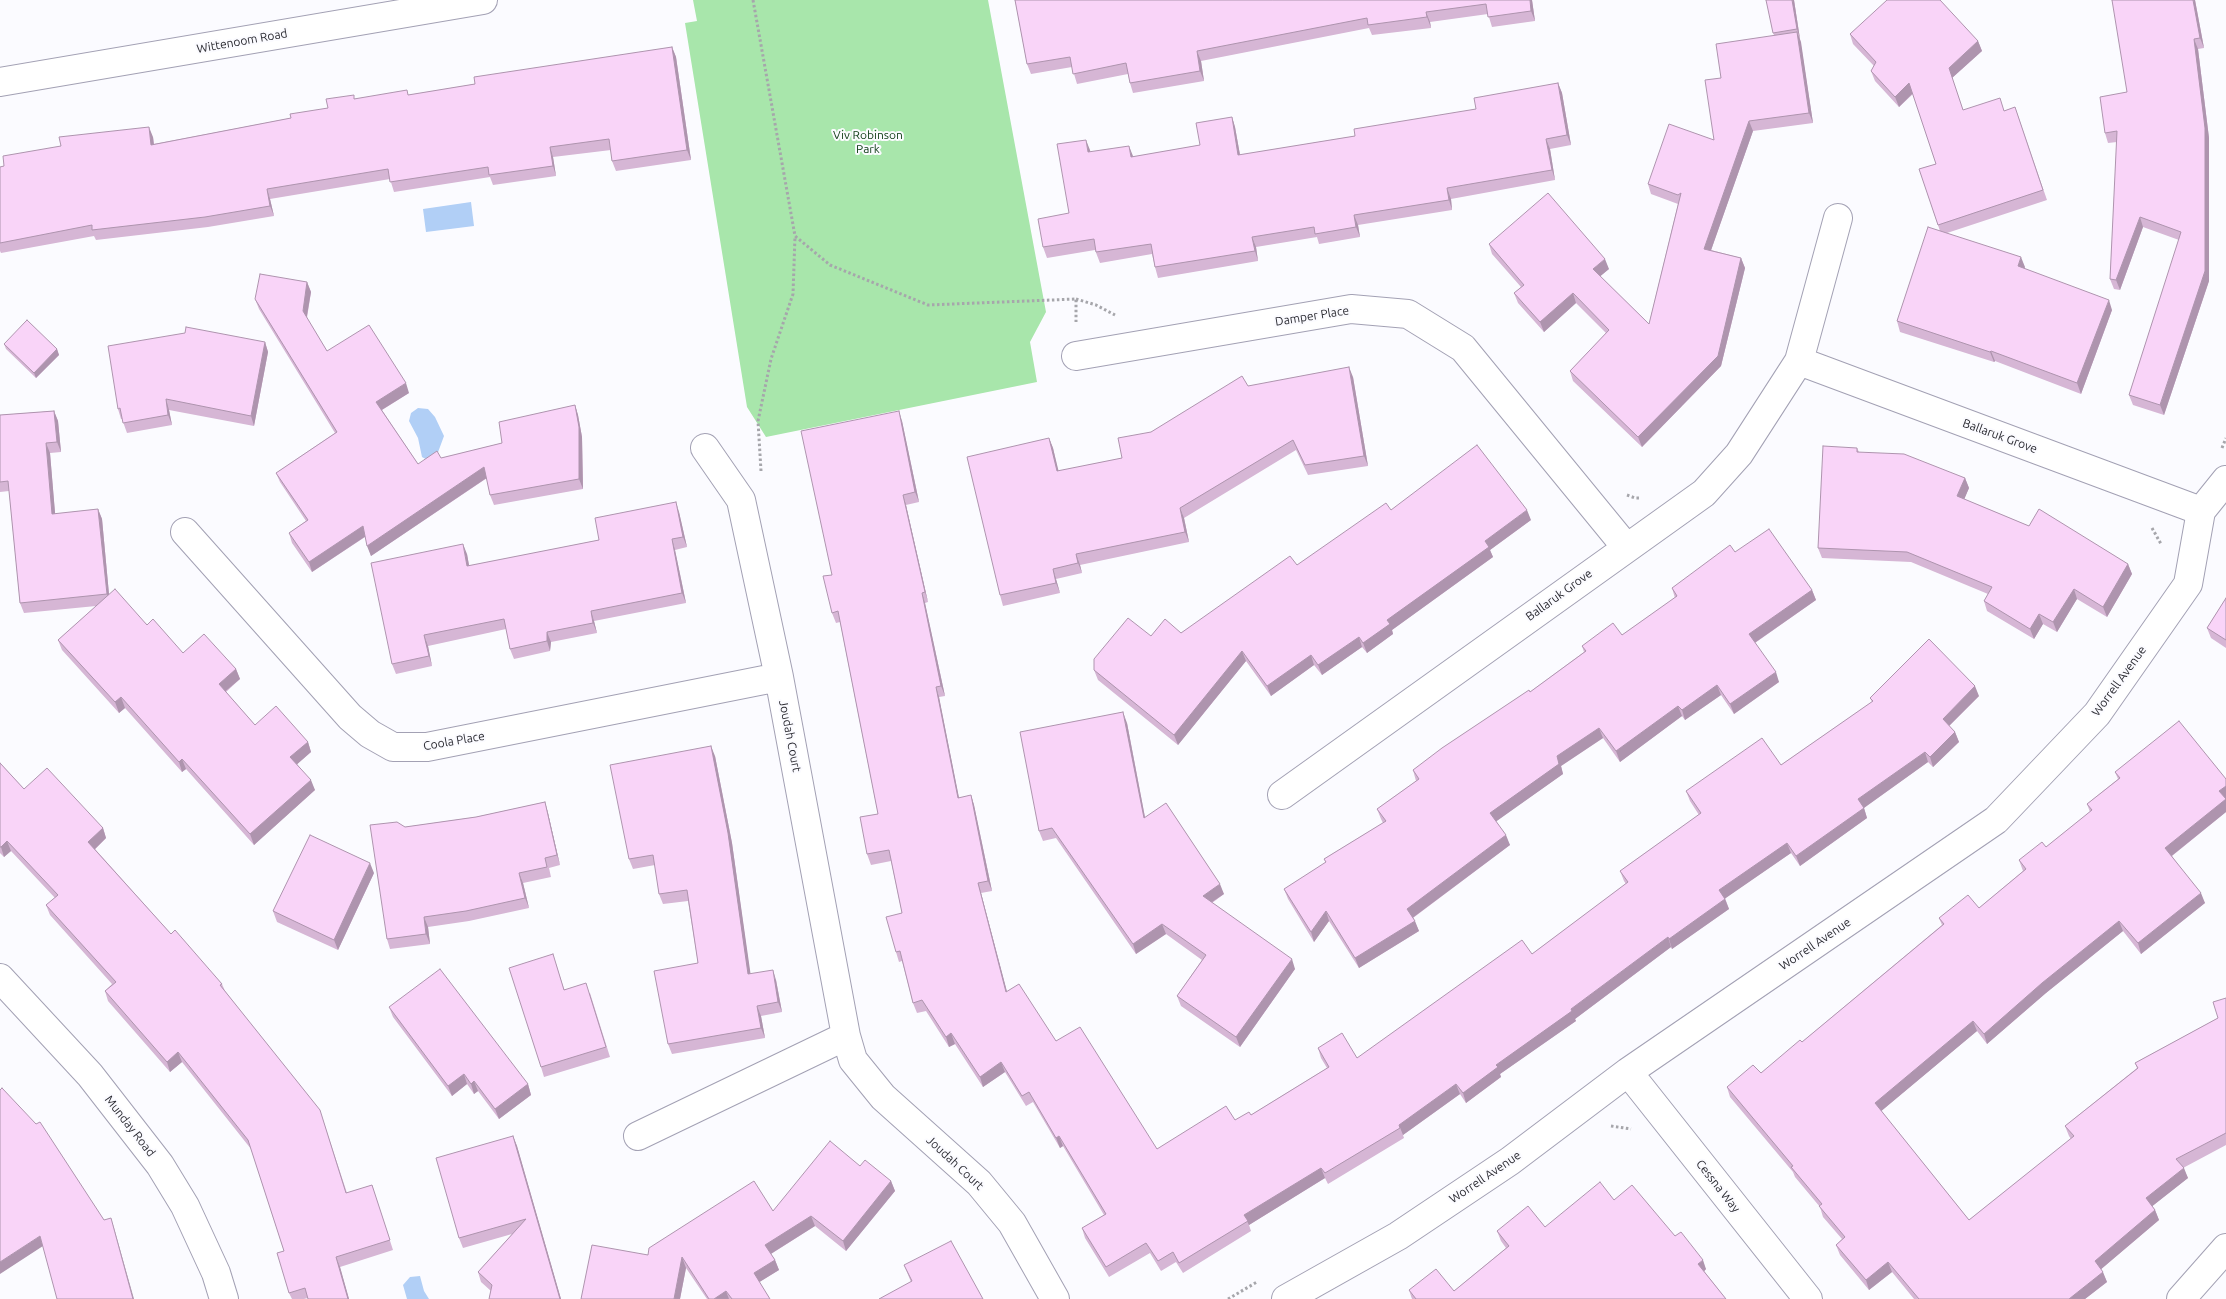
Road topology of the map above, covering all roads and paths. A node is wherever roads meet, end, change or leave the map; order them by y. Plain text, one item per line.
1 (483, 0) edge
2 (753, 0) edge
3 (0, 82) edge
4 (1838, 218) dead end
5 (794, 236) junction
6 (1076, 299) junction
7 (1119, 318) dead end
8 (1076, 356) joint
9 (1799, 360) junction
10 (705, 448) dead end
11 (762, 478) dead end
12 (2226, 480) edge
13 (1626, 494) dead end
14 (1644, 498) dead end
15 (2201, 511) junction
16 (2150, 525) dead end
17 (185, 532) dead end
18 (1626, 548) junction
19 (2162, 552) dead end
20 (779, 677) junction
21 (1282, 794) dead end
22 (0, 978) edge
23 (846, 1036) junction
24 (1628, 1072) junction
25 (638, 1136) dead end
26 (2226, 1248) edge
27 (1258, 1282) dead end
28 (224, 1299) edge
29 (1055, 1299) edge
30 (1228, 1299) edge
31 (1286, 1299) edge
32 (1808, 1299) edge
33 (2181, 1299) edge

1 - 3 street, Wittenoom Road
2 - 5 path
4 - 9 street, Ballaruk Grove
5 - 6 path
5 - 11 path
6 - 7 path
6 - 8 path
8 - 18 street, Damper Place
9 - 15 street, Ballaruk Grove
9 - 18 street, Ballaruk Grove
10 - 20 street, Joudah Court
12 - 15 street, Worrell Avenue
13 - 14 path
15 - 24 street, Worrell Avenue
16 - 19 path
17 - 20 street, Coola Place
18 - 21 street, Ballaruk Grove
20 - 23 street, Joudah Court
22 - 28 street, Munday Road
23 - 25 street
23 - 29 street, Joudah Court
24 - 31 street, Worrell Avenue
24 - 32 street, Cessna Way
26 - 33 street
27 - 30 path

